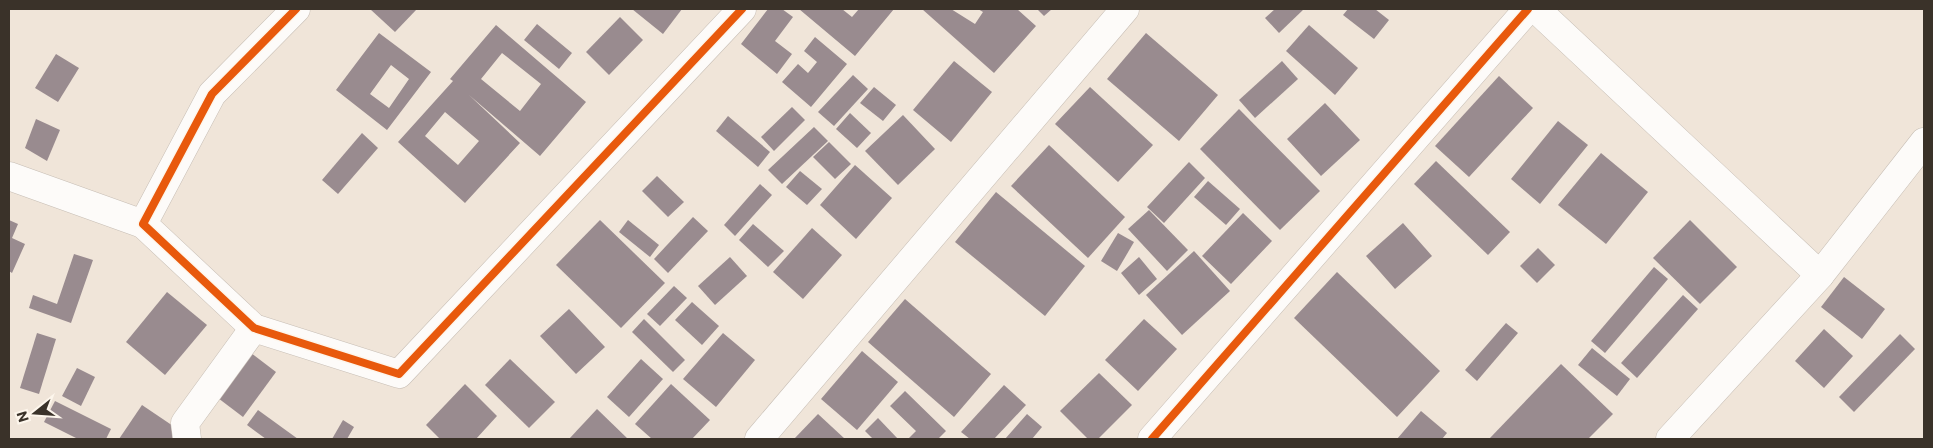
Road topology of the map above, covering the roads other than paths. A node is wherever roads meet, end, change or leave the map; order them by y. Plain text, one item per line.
1 (296, 9) edge
2 (742, 9) edge
3 (1125, 9) edge
4 (1528, 9) edge
5 (1536, 9) edge
6 (1924, 142) edge
7 (12, 180) edge
8 (143, 224) junction
9 (1820, 275) junction
10 (254, 328) junction
11 (186, 439) edge
12 (759, 439) edge
13 (1152, 439) edge
14 (1670, 439) edge

1 - 8 street
2 - 10 street
3 - 12 street
4 - 13 street
5 - 9 street
6 - 9 street
7 - 8 street
8 - 10 street
9 - 14 street
10 - 11 street

